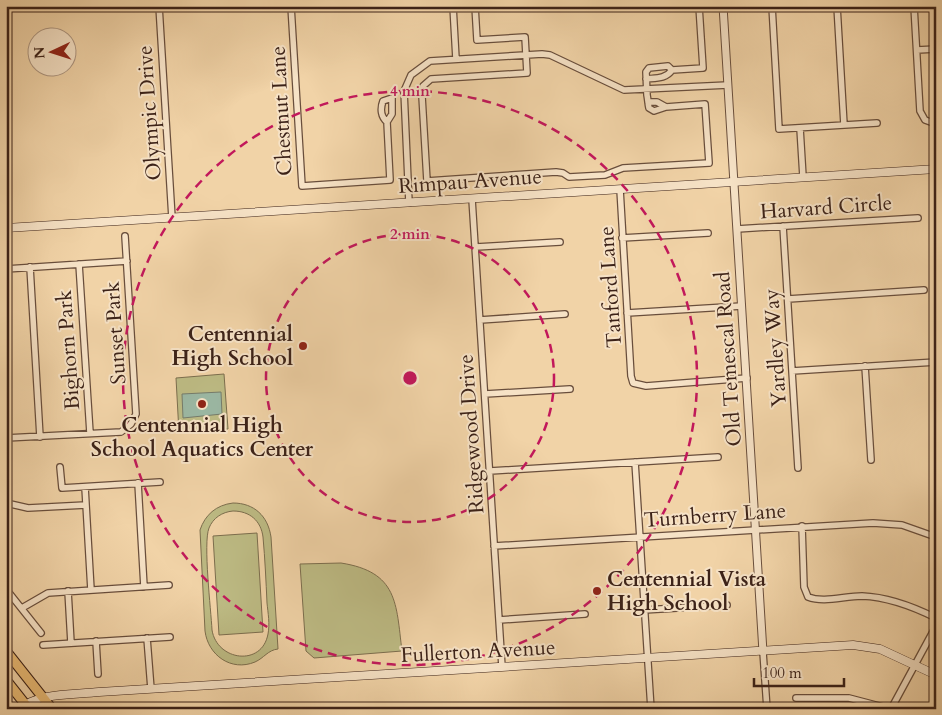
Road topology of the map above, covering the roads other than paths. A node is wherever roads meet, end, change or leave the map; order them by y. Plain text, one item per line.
1 (159, 6) edge
2 (291, 6) edge
3 (453, 6) edge
4 (475, 6) edge
5 (699, 6) edge
6 (723, 6) edge
7 (772, 6) edge
8 (837, 6) edge
9 (914, 6) edge
10 (936, 49) edge
11 (917, 50) junction
12 (526, 54) junction
13 (456, 59) junction
14 (672, 70) junction
15 (646, 79) junction
16 (728, 85) junction
17 (647, 90) junction
18 (392, 98) junction
19 (403, 99) junction
20 (387, 122) junction
21 (877, 123) dead end
22 (936, 124) edge
23 (844, 125) junction
24 (800, 128) junction
25 (936, 169) edge
26 (803, 177) junction
27 (734, 182) junction
28 (620, 189) junction
29 (472, 199) junction
30 (409, 203) junction
31 (172, 218) junction
32 (918, 218) dead end
33 (783, 226) junction
34 (6, 228) edge
35 (737, 229) junction
36 (708, 233) dead end
37 (125, 236) dead end
38 (622, 238) junction
39 (560, 242) dead end
40 (476, 247) junction
41 (126, 261) junction
42 (79, 264) junction
43 (30, 267) junction
44 (6, 269) edge
45 (924, 290) dead end
46 (788, 299) junction
47 (742, 306) junction
48 (627, 313) junction
49 (566, 314) dead end
50 (480, 320) junction
51 (936, 362) edge
52 (866, 366) junction
53 (792, 371) junction
54 (746, 378) junction
55 (570, 389) dead end
56 (485, 394) junction
57 (90, 433) junction
58 (40, 436) junction
59 (6, 438) edge
60 (718, 457) dead end
61 (871, 460) dead end
62 (635, 462) junction
63 (60, 467) dead end
64 (798, 468) dead end
65 (490, 471) junction
66 (160, 482) dead end
67 (138, 483) junction
68 (85, 487) junction
69 (6, 503) edge
70 (86, 505) junction
71 (802, 526) junction
72 (756, 528) junction
73 (639, 536) junction
74 (936, 537) edge
75 (494, 546) junction
76 (169, 585) dead end
77 (144, 587) junction
78 (6, 588) edge
79 (91, 590) junction
80 (68, 591) junction
81 (727, 605) dead end
82 (22, 608) junction
83 (644, 610) junction
84 (585, 614) dead end
85 (936, 618) edge
86 (499, 620) junction
87 (936, 626) edge
88 (41, 633) dead end
89 (170, 637) dead end
90 (147, 638) junction
91 (96, 641) junction
92 (71, 643) junction
93 (43, 645) dead end
94 (6, 651) edge
95 (763, 652) junction
96 (647, 658) junction
97 (915, 664) junction
98 (502, 667) junction
99 (98, 674) dead end
100 (936, 675) edge
101 (6, 680) edge
102 (151, 689) junction
103 (44, 698) junction
104 (796, 698) dead end
105 (25, 707) edge
106 (52, 709) edge
107 (651, 709) edge
108 (767, 709) edge
109 (891, 709) edge

1 - 31 street, Olympic Drive
2 - 20 street, Chestnut Lane
3 - 13 street
4 - 12 street
5 - 14 street
6 - 16 street, Old Temescal Road
7 - 24 street
8 - 23 street
9 - 11 street
10 - 11 street
11 - 22 street
12 - 13 street
12 - 17 street
12 - 17 street
13 - 19 street
14 - 15 street
14 - 15 street
15 - 17 street
16 - 17 street
16 - 27 street, Old Temescal Road
18 - 19 street
18 - 20 street, Chestnut Lane
18 - 20 street, Chestnut Lane
19 - 30 street
21 - 23 street
23 - 24 street
24 - 26 street
25 - 26 main road, Rimpau Avenue
26 - 27 main road, Rimpau Avenue
27 - 28 main road, Rimpau Avenue
27 - 35 street, Old Temescal Road
28 - 29 main road, Rimpau Avenue
28 - 38 street, Tanford Lane
29 - 30 main road, Rimpau Avenue
29 - 40 street, Ridgewood Drive
30 - 31 main road, Rimpau Avenue
31 - 34 main road, Rimpau Avenue
32 - 33 street, Harvard Circle
33 - 35 street, Harvard Circle
33 - 46 street, Yardley Way
35 - 47 street, Old Temescal Road
36 - 38 street
37 - 41 street, Sunset Park
38 - 48 street, Tanford Lane
39 - 40 street
40 - 50 street, Ridgewood Drive
41 - 42 street
41 - 57 street, Sunset Park
42 - 43 street
42 - 57 street, Bighorn Park
43 - 44 street
43 - 58 street
45 - 46 street
46 - 53 street, Yardley Way
47 - 48 street
47 - 54 street, Old Temescal Road
48 - 54 street, Tanford Lane
49 - 50 street
50 - 56 street, Ridgewood Drive
51 - 52 street
52 - 53 street
52 - 61 street
53 - 64 street, Yardley Way
54 - 72 street, Old Temescal Road
55 - 56 street
56 - 65 street, Ridgewood Drive
57 - 58 street
58 - 59 street
60 - 62 street
62 - 65 street
62 - 73 street
63 - 68 street
65 - 75 street, Ridgewood Drive
66 - 67 street
67 - 68 street
67 - 77 street
68 - 70 street
69 - 70 street
70 - 79 street
71 - 72 street, Turnberry Lane
71 - 74 street, Turnberry Lane
71 - 85 street
72 - 73 street, Turnberry Lane
72 - 95 street, Old Temescal Road
73 - 75 street, Turnberry Lane
73 - 83 street
75 - 86 street, Ridgewood Drive
76 - 77 street
77 - 79 street
78 - 82 street
79 - 80 street
80 - 82 street
80 - 92 street
81 - 83 street
82 - 88 street
83 - 96 street
84 - 86 street
86 - 98 street, Ridgewood Drive
87 - 97 street
89 - 90 street
90 - 91 street
90 - 102 street
91 - 92 street
91 - 99 street
92 - 93 street
94 - 103 main road
95 - 96 main road, Fullerton Avenue
95 - 97 main road, Fullerton Avenue
95 - 108 street, Old Temescal Road
96 - 98 main road, Fullerton Avenue
96 - 107 street
97 - 100 main road, Fullerton Avenue
97 - 109 street
98 - 102 main road, Fullerton Avenue
101 - 105 main road
102 - 103 main road, Fullerton Avenue
103 - 105 main road, Fullerton Avenue
103 - 106 main road
104 - 109 street

